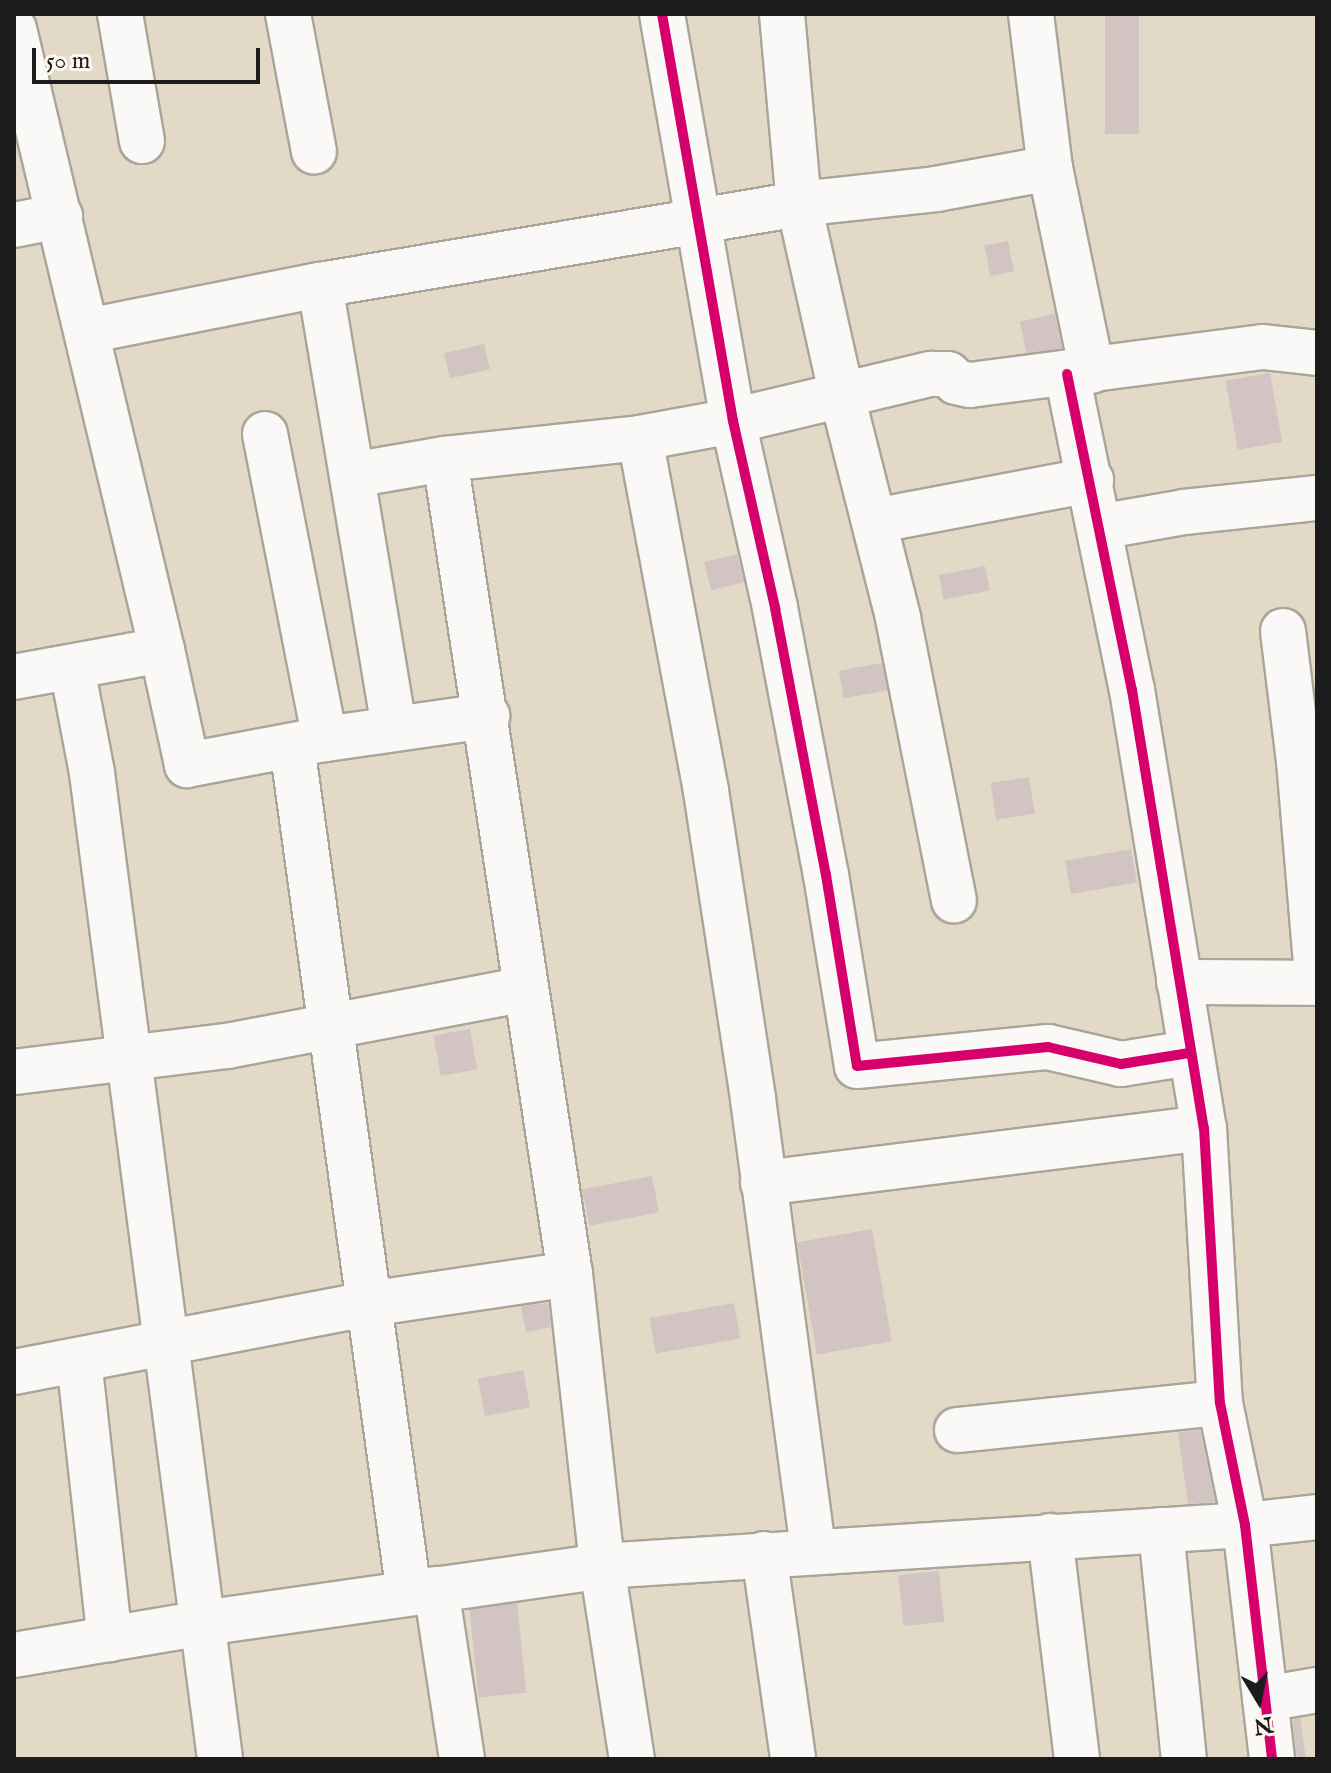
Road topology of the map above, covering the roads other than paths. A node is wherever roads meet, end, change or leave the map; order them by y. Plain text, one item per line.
1 (120, 14) edge
2 (288, 14) edge
3 (662, 14) edge
4 (782, 14) edge
5 (1031, 14) edge
6 (14, 29) edge
7 (23, 105) edge
8 (142, 141) dead end
9 (314, 152) dead end
10 (1050, 168) junction
11 (799, 204) junction
12 (60, 216) junction
13 (697, 222) junction
14 (14, 225) edge
15 (320, 285) junction
16 (87, 331) junction
17 (1317, 353) edge
18 (1080, 372) junction
19 (841, 392) junction
20 (733, 421) junction
21 (265, 434) dead end
22 (640, 438) junction
23 (445, 459) junction
24 (352, 475) junction
25 (1091, 480) junction
26 (1317, 498) edge
27 (874, 521) junction
28 (1099, 527) junction
29 (1283, 631) dead end
30 (162, 650) junction
31 (72, 668) junction
32 (14, 677) edge
33 (487, 716) junction
34 (394, 729) junction
35 (308, 742) junction
36 (954, 900) dead end
37 (1317, 977) edge
38 (1179, 982) junction
39 (1317, 983) edge
40 (525, 989) junction
41 (333, 1027) junction
42 (1189, 1053) junction
43 (130, 1058) junction
44 (14, 1072) edge
45 (1204, 1128) junction
46 (763, 1183) junction
47 (570, 1274) junction
48 (368, 1304) junction
49 (168, 1344) junction
50 (79, 1360) junction
51 (14, 1372) edge
52 (1220, 1403) junction
53 (957, 1430) dead end
54 (1317, 1517) edge
55 (1245, 1525) junction
56 (1161, 1530) junction
57 (1050, 1536) junction
58 (813, 1551) junction
59 (764, 1554) junction
60 (602, 1566) junction
61 (423, 1591) junction
62 (203, 1623) junction
63 (110, 1639) junction
64 (15, 1649) edge
65 (1317, 1690) edge
66 (1265, 1699) junction
67 (220, 1759) edge
68 (462, 1759) edge
69 (632, 1759) edge
70 (793, 1759) edge
71 (1077, 1759) edge
72 (1184, 1759) edge
73 (1272, 1759) edge

1 - 8 street
2 - 9 street
3 - 13 street
4 - 11 street
5 - 10 street
6 - 7 street
7 - 12 street
10 - 11 street
10 - 18 street
11 - 13 street
11 - 19 street
12 - 14 street
12 - 16 street
13 - 15 street
13 - 20 street
15 - 16 street
15 - 24 street
16 - 30 street
17 - 18 street
18 - 19 street
18 - 25 street
19 - 20 street
19 - 27 street
20 - 22 street
20 - 42 street
21 - 35 street
22 - 23 street
22 - 46 street
23 - 24 street
23 - 33 street
24 - 34 street
25 - 27 street
25 - 28 street
26 - 28 street
27 - 36 street
28 - 38 street
29 - 37 street
30 - 31 street
30 - 35 street
31 - 32 street
31 - 43 street
33 - 34 street
33 - 40 street
34 - 35 street
35 - 41 street
38 - 39 street
38 - 42 street
40 - 41 street
40 - 47 street
41 - 43 street
41 - 48 street
42 - 45 street
43 - 44 street
43 - 49 street
45 - 46 street
45 - 52 street
46 - 58 street
47 - 48 street
47 - 60 street
48 - 49 street
48 - 61 street
49 - 50 street
49 - 62 street
50 - 51 street
50 - 63 street
52 - 53 street
52 - 55 street
54 - 55 street
55 - 56 street
55 - 66 street
56 - 57 street
56 - 72 street
57 - 58 street
57 - 71 street
58 - 59 street
59 - 60 street
59 - 70 street
60 - 61 street
60 - 69 street
61 - 62 street
61 - 68 street
62 - 63 street
62 - 67 street
63 - 64 street
65 - 66 street
66 - 73 street

